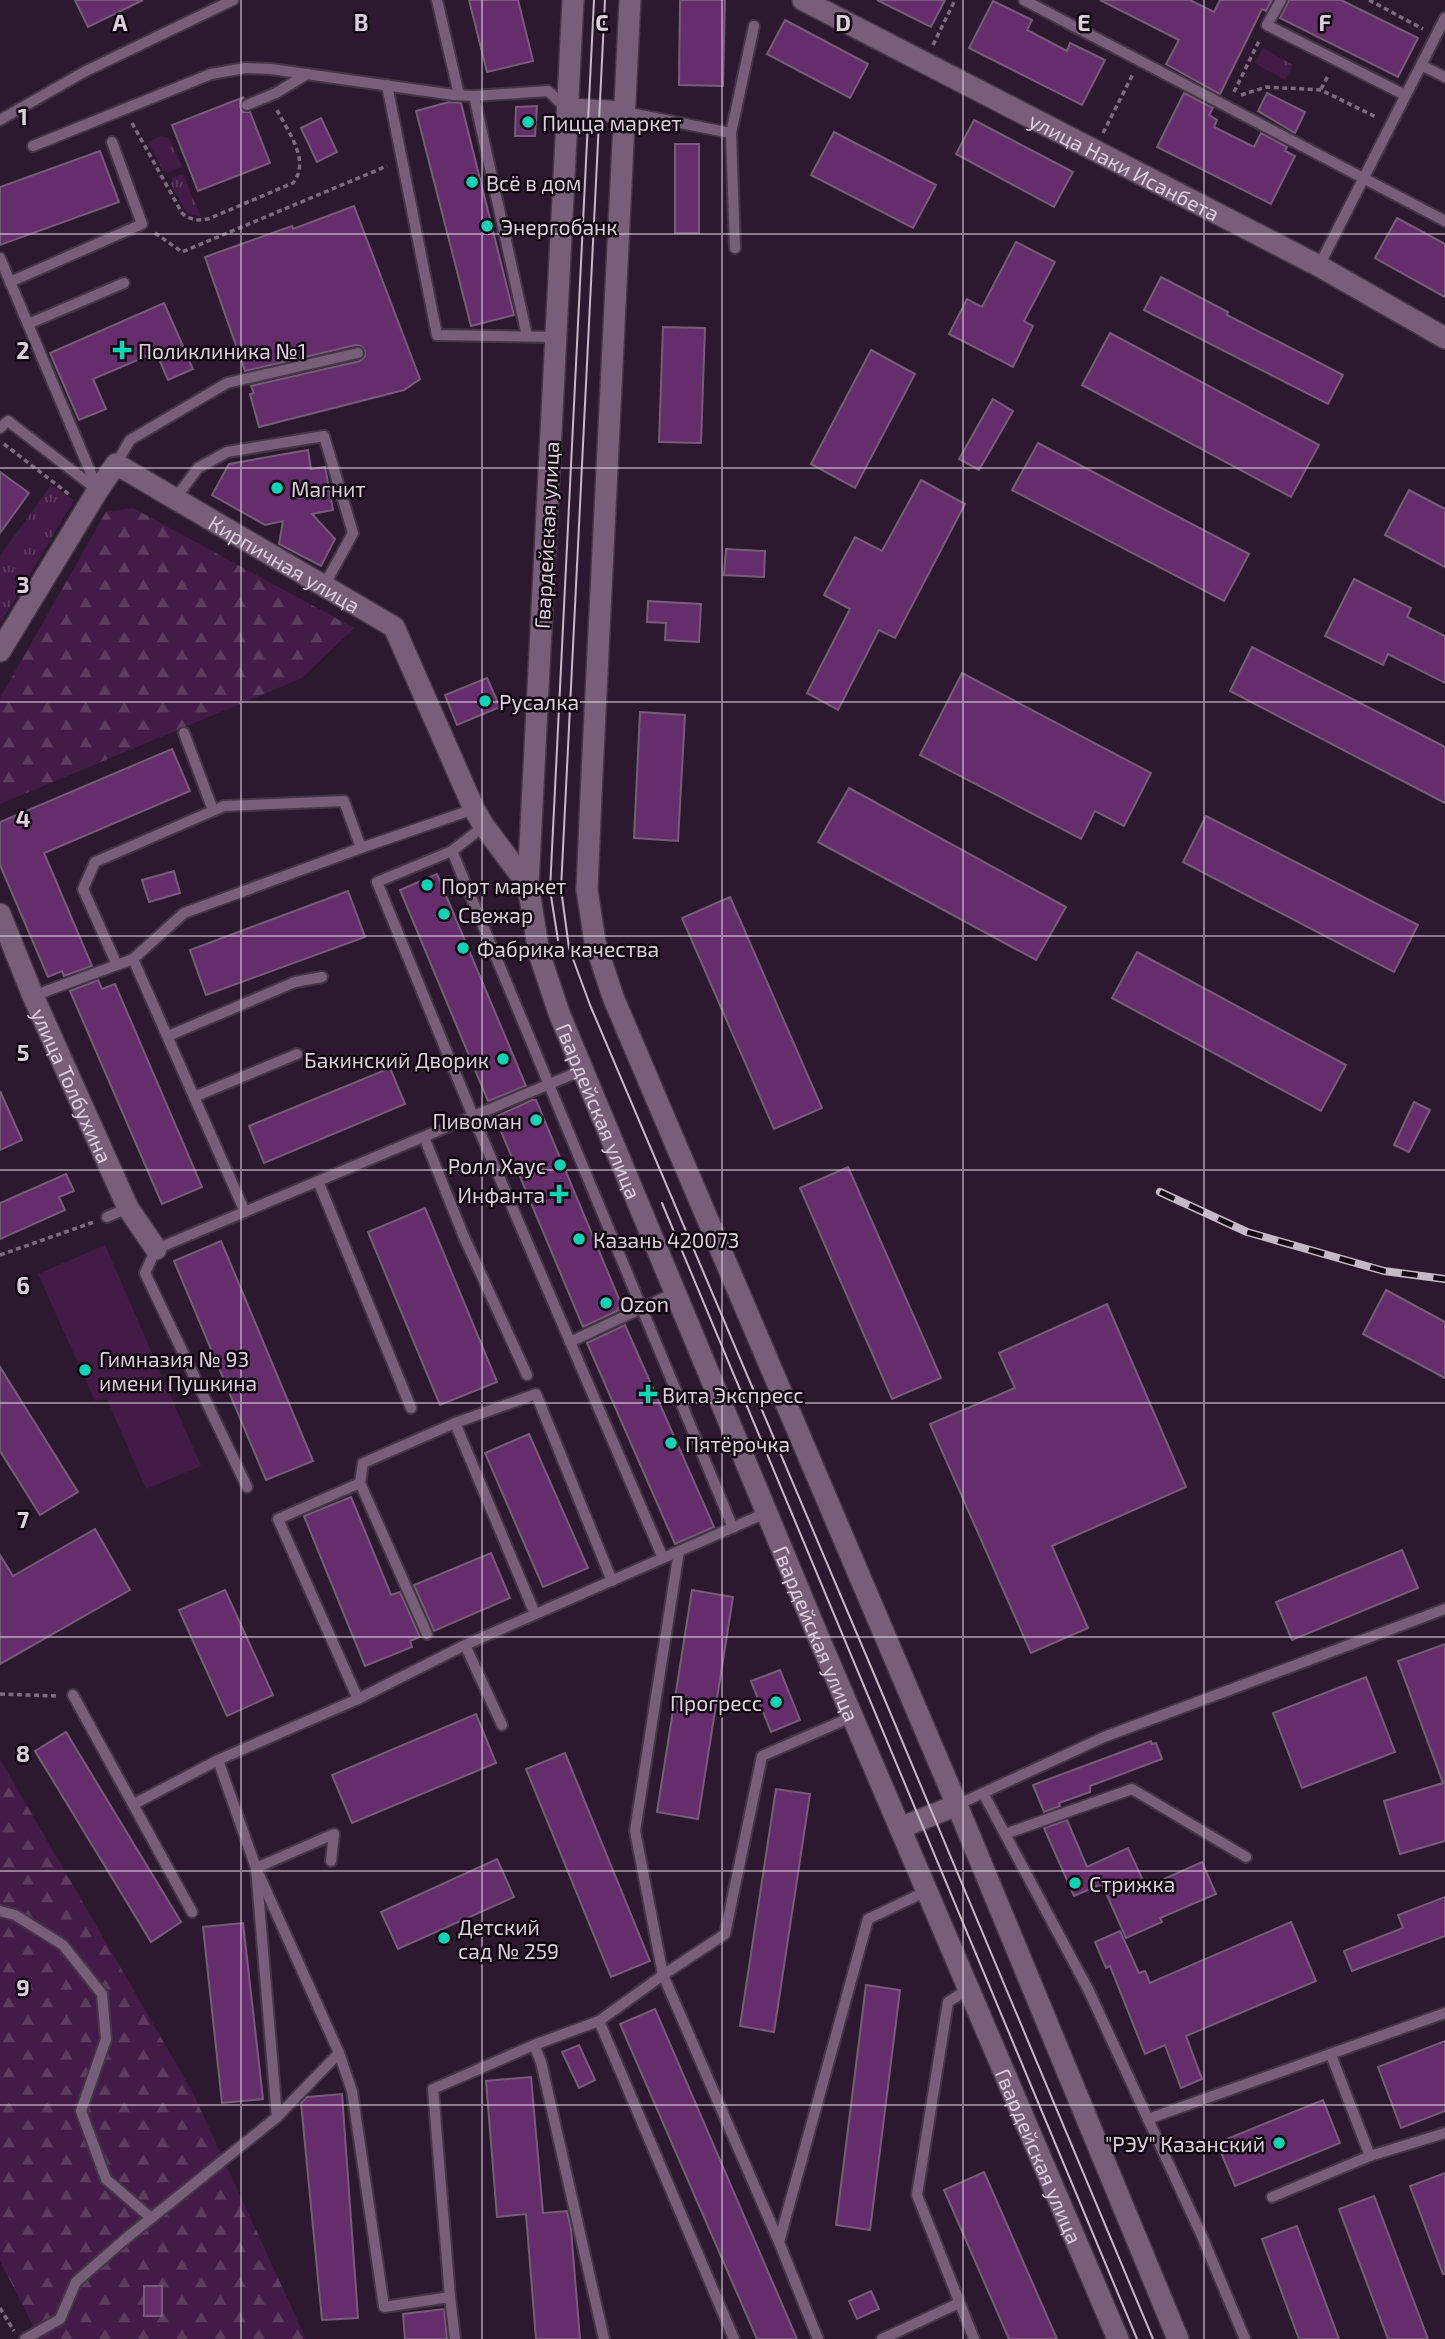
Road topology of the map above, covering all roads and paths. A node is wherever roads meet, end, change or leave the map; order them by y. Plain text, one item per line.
1 (233, 0) edge
2 (437, 0) edge
3 (573, 0) edge
4 (630, 0) edge
5 (803, 0) edge
6 (955, 0) edge
7 (1024, 0) edge
8 (1281, 0) edge
9 (1369, 0) edge
10 (1445, 18) edge
11 (1268, 25) junction
12 (754, 26) dead end
13 (1436, 36) junction
14 (1140, 61) junction
15 (924, 63) junction
16 (1421, 65) junction
17 (307, 74) junction
18 (1445, 77) edge
19 (387, 85) junction
20 (459, 95) junction
21 (270, 96) junction
22 (474, 96) junction
23 (1405, 96) junction
24 (247, 105) dead end
25 (124, 109) junction
26 (569, 109) junction
27 (625, 112) junction
28 (0, 120) edge
29 (1390, 124) junction
30 (731, 134) junction
31 (112, 142) dead end
32 (33, 146) dead end
33 (1094, 150) junction
34 (402, 159) junction
35 (1363, 178) junction
36 (1445, 221) edge
37 (142, 224) junction
38 (735, 248) dead end
39 (0, 258) edge
40 (1318, 266) junction
41 (10, 282) junction
42 (124, 282) dead end
43 (28, 324) junction
44 (527, 336) junction
45 (557, 337) junction
46 (1445, 338) edge
47 (358, 353) dead end
48 (0, 428) edge
49 (0, 441) edge
50 (117, 464) junction
51 (92, 499) junction
52 (175, 499) junction
53 (324, 586) junction
54 (0, 651) edge
55 (184, 733) dead end
56 (214, 810) junction
57 (479, 818) junction
58 (361, 848) junction
59 (452, 850) junction
60 (528, 884) junction
61 (0, 914) edge
62 (133, 959) junction
63 (117, 965) junction
64 (322, 977) dead end
65 (33, 996) junction
66 (168, 1037) junction
67 (297, 1054) dead end
68 (583, 1070) junction
69 (550, 1084) junction
70 (194, 1097) junction
71 (473, 1116) junction
72 (424, 1137) junction
73 (318, 1181) junction
74 (128, 1208) junction
75 (245, 1212) junction
76 (107, 1217) joint
77 (156, 1249) junction
78 (0, 1255) edge
79 (676, 1292) junction
80 (642, 1309) junction
81 (570, 1342) junction
82 (527, 1375) dead end
83 (411, 1408) dead end
84 (455, 1423) junction
85 (360, 1483) junction
86 (247, 1486) dead end
87 (768, 1513) junction
88 (733, 1528) junction
89 (679, 1551) junction
90 (663, 1559) junction
91 (612, 1581) junction
92 (1445, 1609) edge
93 (535, 1614) junction
94 (427, 1634) dead end
95 (466, 1645) junction
96 (0, 1694) edge
97 (73, 1695) joint
98 (358, 1699) junction
99 (854, 1716) junction
100 (502, 1726) dead end
101 (218, 1760) junction
102 (982, 1793) junction
103 (134, 1804) junction
104 (957, 1805) junction
105 (900, 1828) junction
106 (1004, 1834) junction
107 (1246, 1857) dead end
108 (331, 1861) dead end
109 (256, 1868) junction
110 (927, 1891) junction
111 (0, 1911) edge
112 (192, 1912) dead end
113 (663, 1975) junction
114 (970, 1988) junction
115 (1445, 2012) edge
116 (599, 2021) junction
117 (534, 2045) junction
118 (339, 2053) junction
119 (1331, 2055) junction
120 (277, 2117) junction
121 (1148, 2119) junction
122 (1445, 2133) edge
123 (1370, 2156) junction
124 (1272, 2197) dead end
125 (152, 2218) junction
126 (779, 2242) junction
127 (450, 2297) junction
128 (959, 2303) junction
129 (0, 2308) edge
130 (18, 2339) edge
131 (25, 2339) edge
132 (455, 2339) edge
133 (604, 2339) edge
134 (734, 2339) edge
135 (818, 2339) edge
136 (882, 2339) edge
137 (974, 2339) edge
138 (1118, 2339) edge
139 (1178, 2339) edge
140 (1245, 2339) edge

1 - 28 lane
2 - 20 lane
3 - 26 main road, Гвардейская улица
4 - 27 main road
5 - 15 main road, улица Наки Исанбета
6 - 15 path
7 - 14 lane
8 - 11 lane
9 - 13 path
10 - 13 lane
11 - 23 lane
11 - 29 path
12 - 30 lane
13 - 16 lane
14 - 33 path
14 - 35 lane
15 - 33 main road, улица Наки Исанбета
16 - 18 lane
16 - 23 lane
17 - 19 lane
17 - 21 lane
17 - 25 lane
19 - 20 lane
19 - 34 lane
20 - 22 lane
21 - 24 lane
21 - 25 path
22 - 26 lane
22 - 44 lane
23 - 29 lane
25 - 32 lane
26 - 27 main road
26 - 45 main road, Гвардейская улица
27 - 30 lane
27 - 104 main road
29 - 35 lane
30 - 38 lane
31 - 37 lane
33 - 40 main road, улица Наки Исанбета
34 - 37 path
34 - 44 lane
35 - 36 lane
35 - 40 lane
37 - 41 lane
39 - 41 lane
40 - 46 main road, улица Наки Исанбета
41 - 43 lane
42 - 43 lane
43 - 51 lane
44 - 45 lane
45 - 60 main road, Гвардейская улица
47 - 50 lane
48 - 51 lane
49 - 51 path
50 - 51 main road
50 - 52 main road, Кирпичная улица
51 - 54 main road
52 - 53 main road, Кирпичная улица
52 - 53 lane
53 - 57 main road, Кирпичная улица
55 - 56 lane
56 - 58 lane
56 - 63 lane
57 - 58 lane
57 - 59 lane
57 - 60 main road, Кирпичная улица
58 - 62 lane
59 - 69 lane
59 - 71 lane
60 - 68 main road, Гвардейская улица
61 - 65 main road, улица Толбухина
62 - 63 lane
62 - 66 lane
63 - 65 lane
64 - 66 lane
65 - 74 main road, улица Толбухина
66 - 70 lane
67 - 70 lane
68 - 69 lane
68 - 79 main road, Гвардейская улица
69 - 71 lane
69 - 80 lane
70 - 75 lane
71 - 72 lane
71 - 81 lane
72 - 73 lane
72 - 82 lane
73 - 75 lane
73 - 83 lane
74 - 76 lane
74 - 77 main road, улица Толбухина
75 - 77 lane
76 - 78 path
77 - 86 lane
79 - 80 lane
79 - 87 main road, Гвардейская улица
80 - 81 lane
80 - 88 lane
81 - 90 lane
84 - 85 lane
84 - 91 lane
84 - 93 lane
85 - 94 lane
85 - 98 lane
87 - 88 lane
87 - 99 main road, Гвардейская улица
88 - 89 lane
89 - 90 lane
89 - 113 lane
90 - 91 lane
91 - 93 lane
92 - 102 lane
93 - 95 lane
95 - 98 lane
95 - 100 lane
96 - 97 path
97 - 103 lane
98 - 101 lane
99 - 105 main road, Гвардейская улица
99 - 113 lane
101 - 103 lane
101 - 109 lane
102 - 104 lane
102 - 106 lane
103 - 112 lane
104 - 105 main road
104 - 139 main road
105 - 110 main road, Гвардейская улица
106 - 107 lane
106 - 121 lane
108 - 109 lane
109 - 118 lane
109 - 120 lane
110 - 114 main road, Гвардейская улица
110 - 126 lane
111 - 125 lane
113 - 116 lane
113 - 126 lane
114 - 128 lane
114 - 138 main road, Гвардейская улица
115 - 119 lane
116 - 117 lane
116 - 134 lane
117 - 127 lane
117 - 133 lane
118 - 120 lane
118 - 127 lane
119 - 121 lane
119 - 123 lane
120 - 125 lane
121 - 140 lane
122 - 123 lane
123 - 124 lane
125 - 131 lane
126 - 135 lane
127 - 132 lane
128 - 136 lane
128 - 137 lane
129 - 130 path

